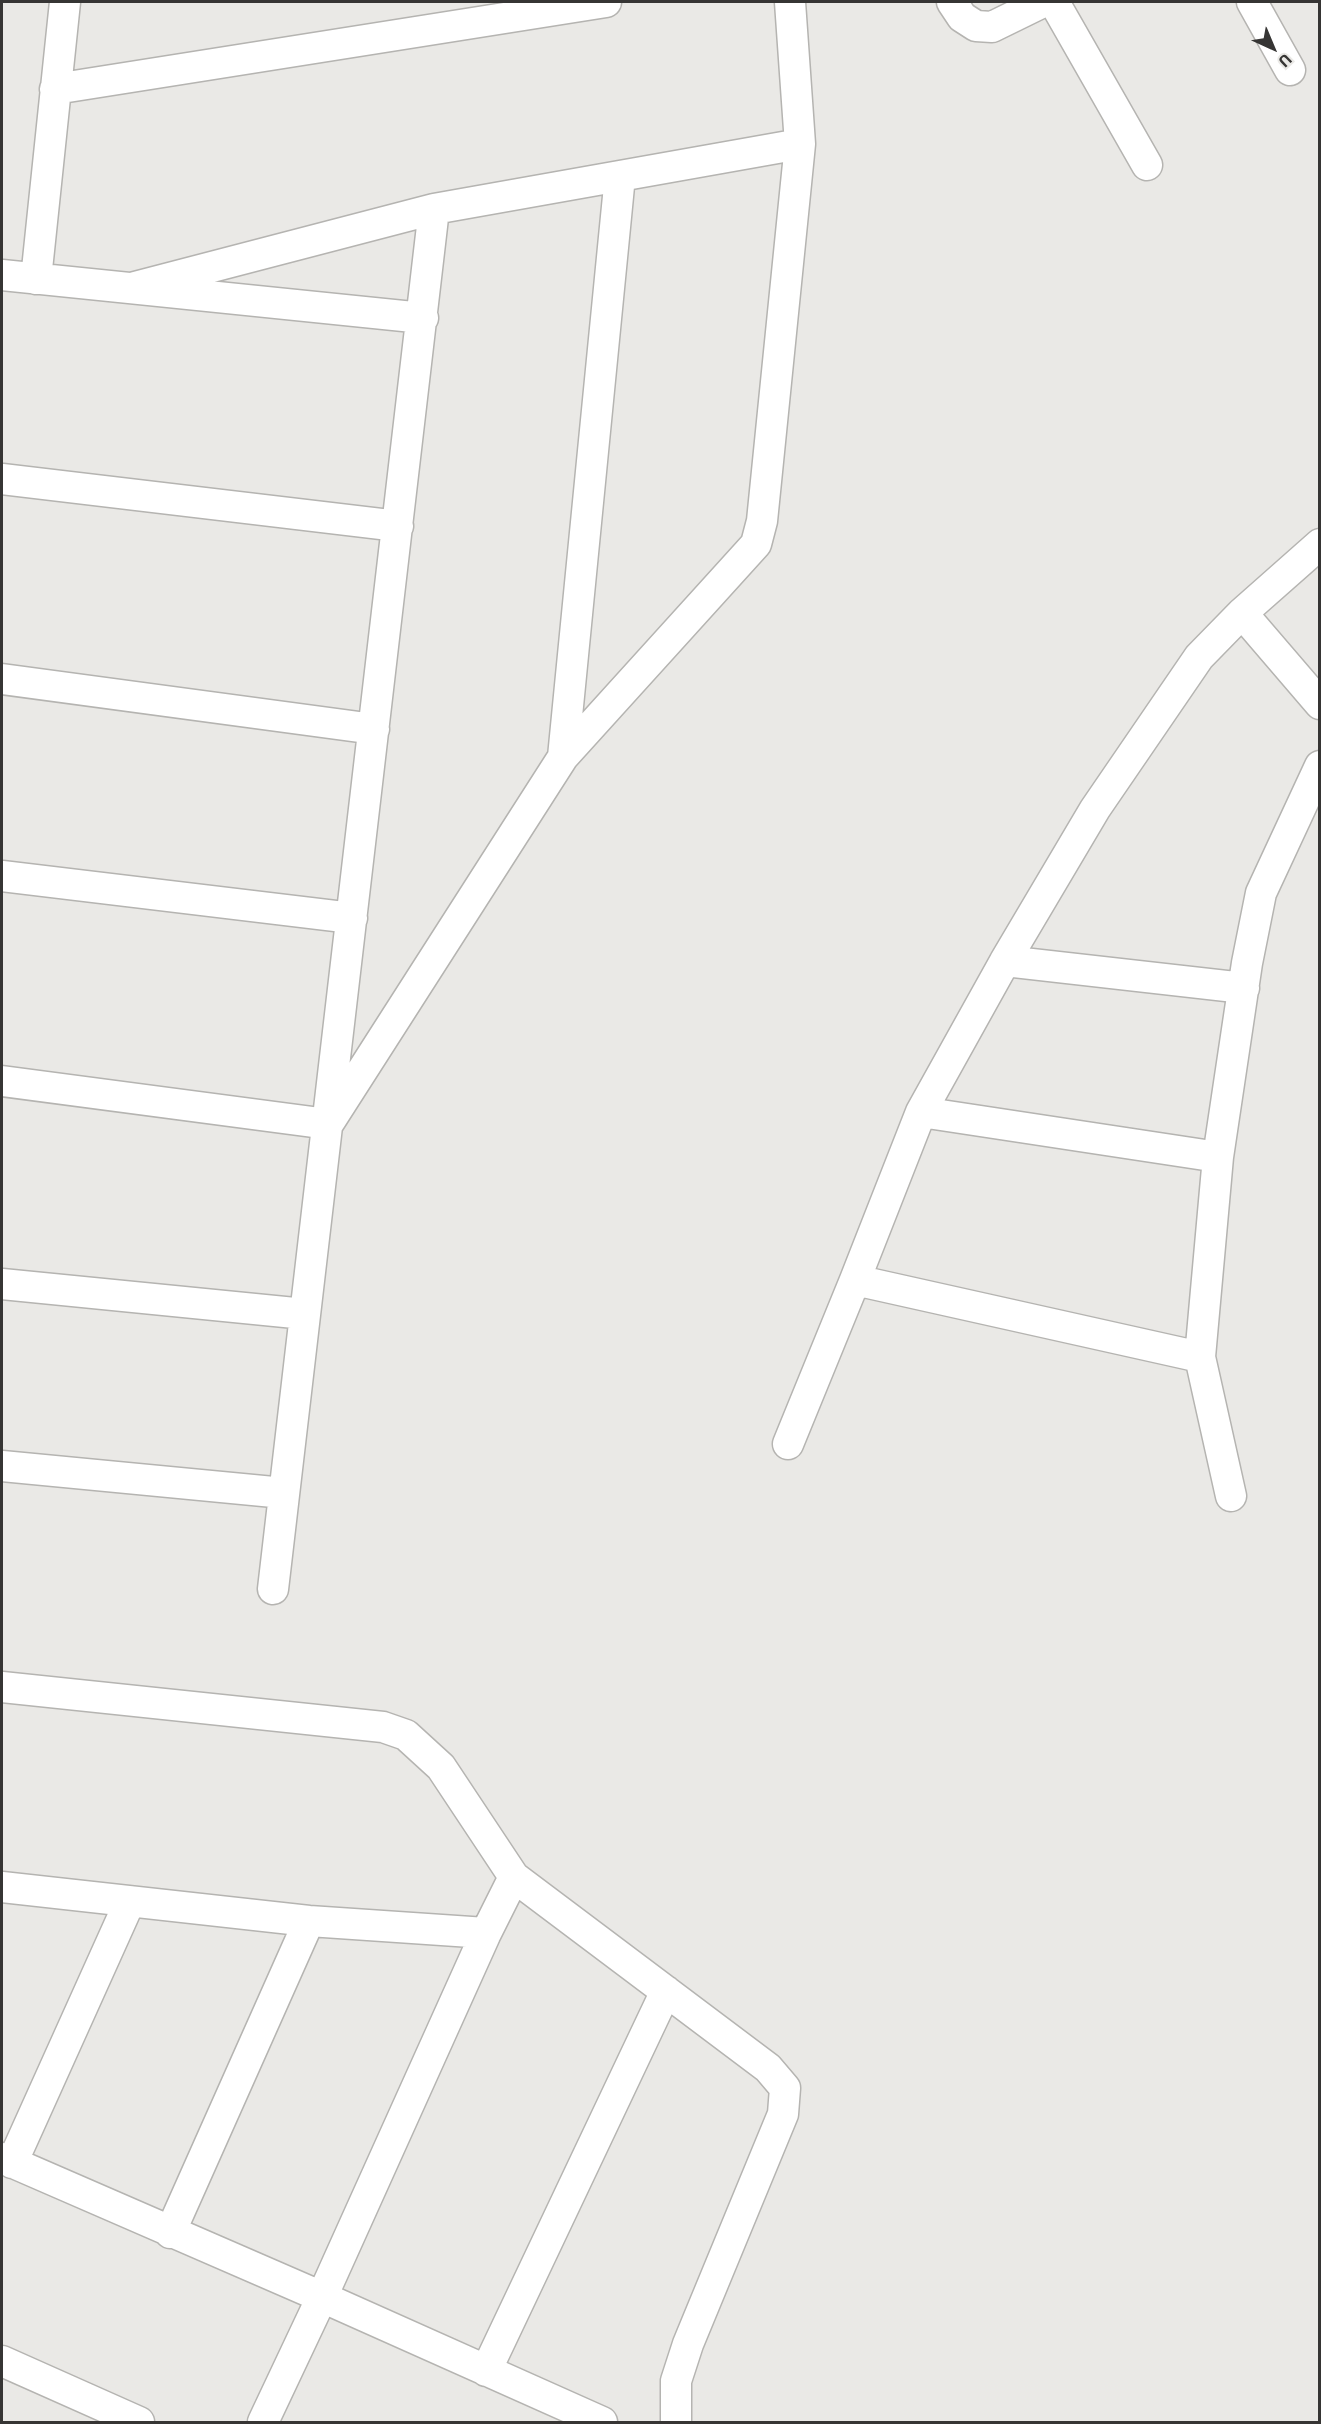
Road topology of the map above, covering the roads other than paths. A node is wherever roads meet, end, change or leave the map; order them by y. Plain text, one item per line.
1 (64, 2) edge
2 (606, 2) edge
3 (790, 2) edge
4 (952, 2) edge
5 (1043, 2) edge
6 (1054, 2) edge
7 (1252, 2) edge
8 (1290, 70) dead end
9 (55, 89) junction
10 (800, 144) junction
11 (1147, 165) dead end
12 (620, 176) junction
13 (434, 209) junction
14 (2, 275) edge
15 (36, 279) junction
16 (135, 287) junction
17 (423, 318) junction
18 (2, 479) edge
19 (398, 526) junction
20 (1320, 544) edge
21 (1242, 613) junction
22 (2, 679) edge
23 (1320, 704) edge
24 (374, 729) junction
25 (563, 757) junction
26 (1320, 766) edge
27 (2, 876) edge
28 (352, 918) junction
29 (1005, 961) junction
30 (1244, 988) junction
31 (2, 1081) edge
32 (921, 1112) junction
33 (328, 1124) junction
34 (1218, 1157) junction
35 (855, 1280) junction
36 (2, 1284) edge
37 (305, 1314) junction
38 (1200, 1357) junction
39 (788, 1444) dead end
40 (2, 1466) edge
41 (284, 1493) junction
42 (1232, 1496) dead end
43 (273, 1589) dead end
44 (2, 1687) edge
45 (514, 1877) junction
46 (2, 1887) edge
47 (130, 1901) junction
48 (309, 1921) junction
49 (486, 1933) junction
50 (666, 1991) junction
51 (7, 2161) edge
52 (170, 2233) junction
53 (322, 2297) junction
54 (2, 2361) edge
55 (486, 2371) junction
56 (139, 2422) edge
57 (263, 2422) edge
58 (602, 2422) edge
59 (676, 2422) edge

1 - 9 street
2 - 9 street
3 - 10 street
4 - 5 street
6 - 11 street
7 - 8 street
9 - 15 street
10 - 12 street
10 - 25 street
12 - 13 street
12 - 25 street
13 - 16 street
13 - 17 street
14 - 15 street
15 - 16 street
16 - 17 street
17 - 19 street
18 - 19 street
19 - 24 street
20 - 21 street
21 - 23 street
21 - 29 street
22 - 24 street
24 - 28 street
25 - 33 street
26 - 30 street
27 - 28 street
28 - 33 street
29 - 30 street
29 - 32 street
30 - 34 street
31 - 33 street
32 - 34 street
32 - 35 street
33 - 37 street
34 - 38 street
35 - 38 street
35 - 39 street
36 - 37 street
37 - 41 street
38 - 42 street
40 - 41 street
41 - 43 street
44 - 45 street
45 - 49 street
45 - 50 street
46 - 47 street
47 - 48 street
47 - 51 street
48 - 49 street
48 - 52 street
49 - 53 street
50 - 55 street
50 - 59 street
51 - 52 street
52 - 53 street
53 - 55 street
53 - 57 street
54 - 56 street
55 - 58 street

